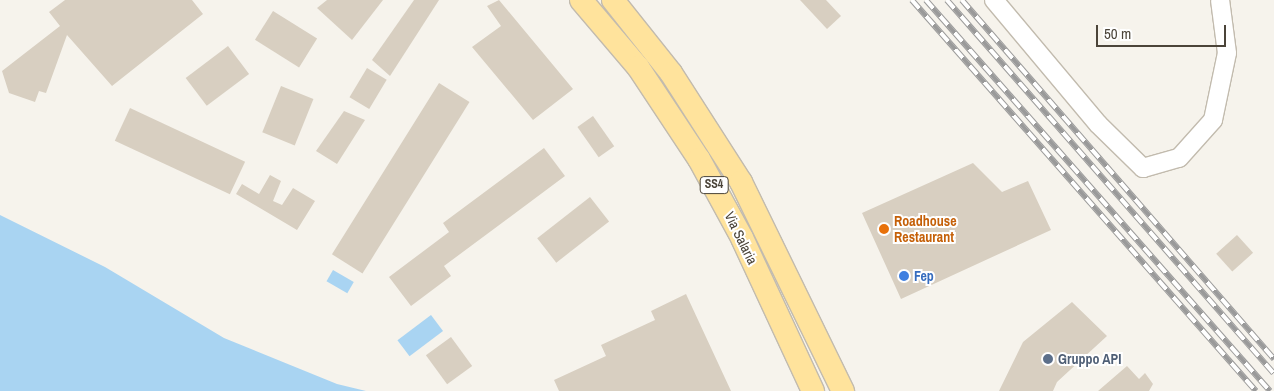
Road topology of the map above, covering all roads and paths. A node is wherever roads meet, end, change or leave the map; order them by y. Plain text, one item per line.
1 (580, 0) edge
2 (613, 0) edge
3 (994, 0) edge
4 (1220, 0) edge
5 (813, 391) edge
6 (842, 391) edge

1 - 5 main road, Via Salaria / SS4
2 - 6 main road, Via Salaria / SS4
3 - 4 street

